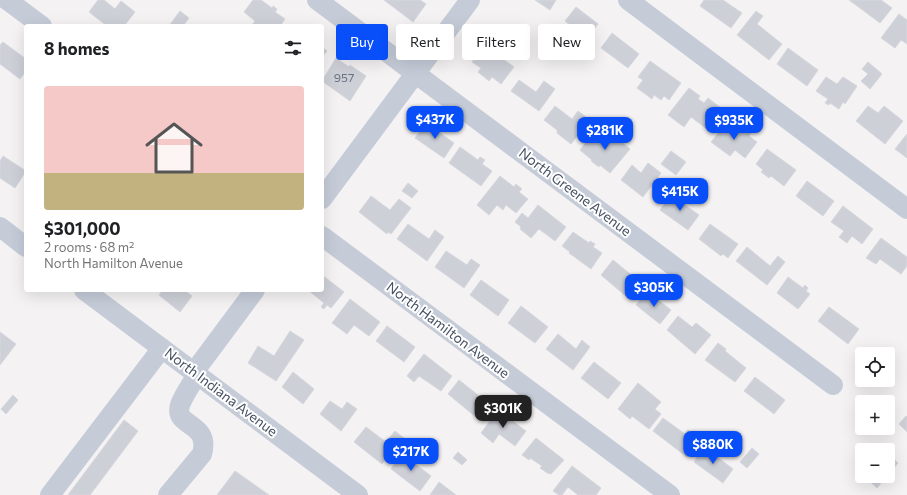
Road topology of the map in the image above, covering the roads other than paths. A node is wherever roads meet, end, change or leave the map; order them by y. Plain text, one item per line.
1 (8, 0) edge
2 (317, 0) edge
3 (470, 0) edge
4 (628, 0) edge
5 (39, 24) edge
6 (416, 73) junction
7 (324, 196) edge
8 (907, 210) edge
9 (0, 228) edge
10 (324, 237) edge
11 (24, 246) edge
12 (87, 292) edge
13 (254, 292) edge
14 (162, 348) junction
15 (196, 373) junction
16 (833, 385) dead end
17 (50, 495) edge
18 (168, 495) edge
19 (358, 495) edge
20 (670, 495) edge

1 - 5 street
2 - 6 street, North Greene Avenue
3 - 6 street
4 - 8 street
6 - 7 street
6 - 16 street, North Greene Avenue
9 - 11 street
10 - 20 street, North Hamilton Avenue
12 - 14 street, North Indiana Avenue
13 - 15 street
14 - 15 street, North Indiana Avenue
14 - 17 street
15 - 18 street
15 - 19 street, North Indiana Avenue

